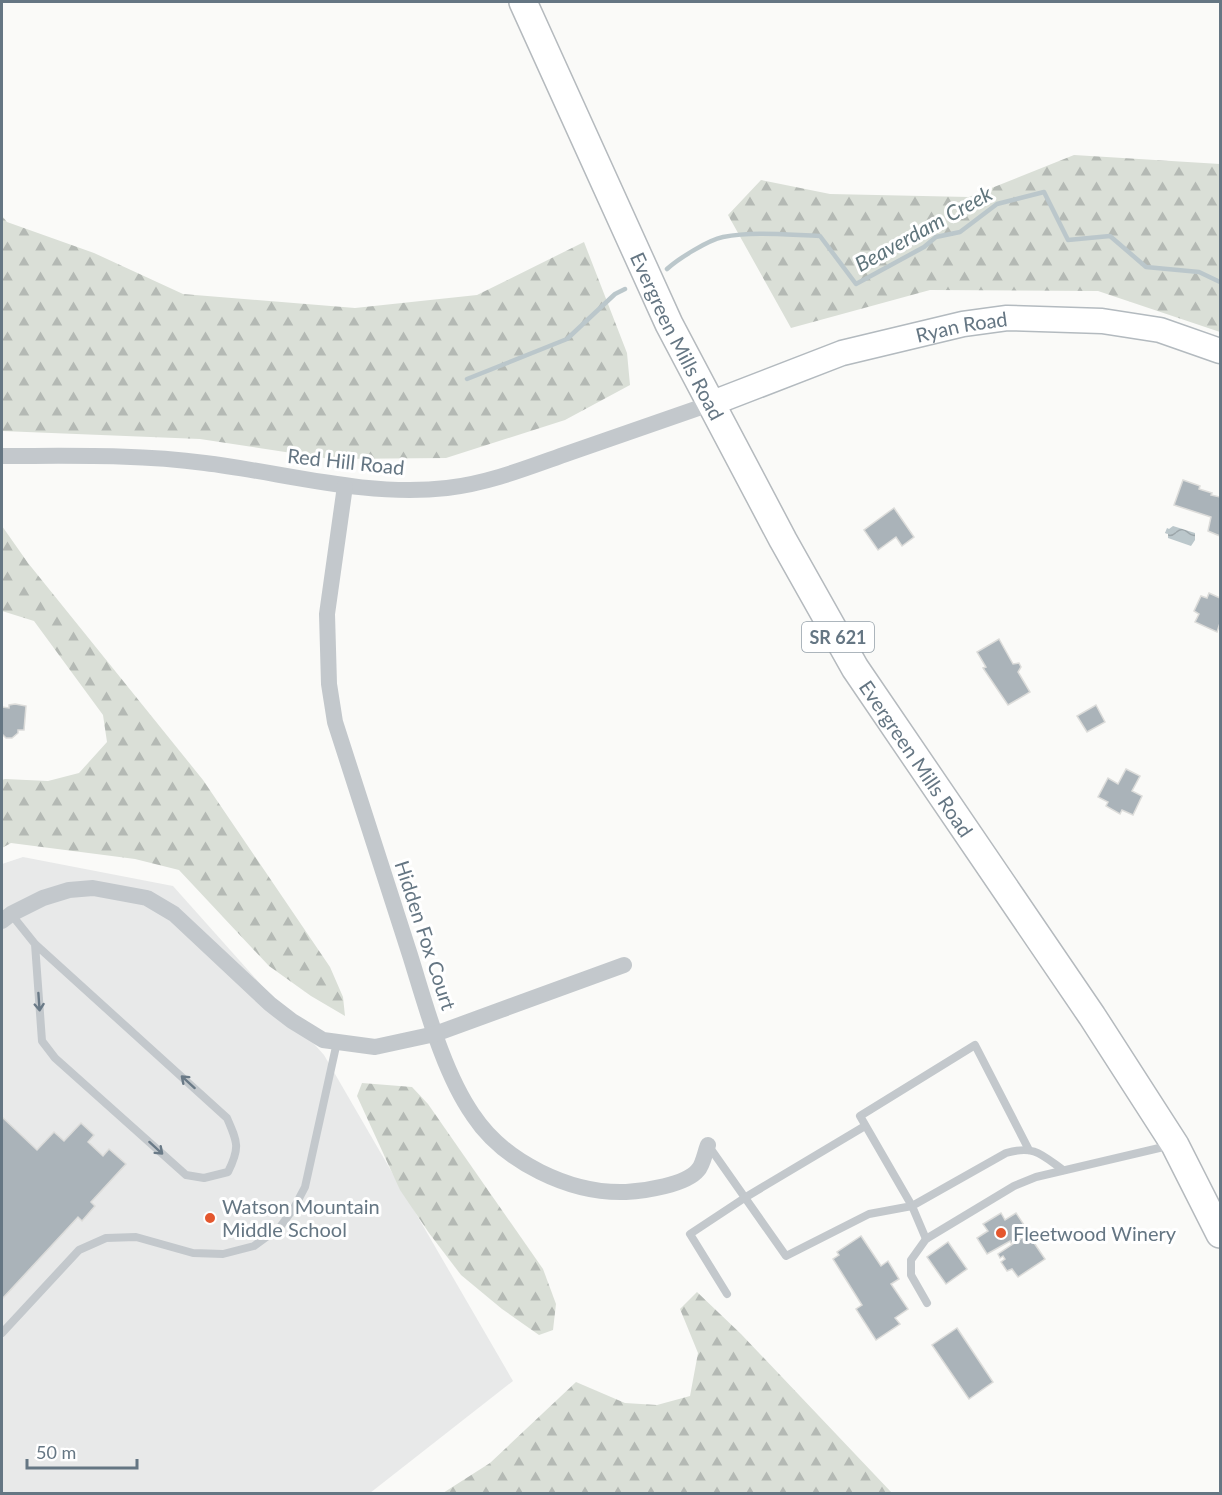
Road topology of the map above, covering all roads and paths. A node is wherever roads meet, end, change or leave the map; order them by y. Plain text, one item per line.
1 (524, 2) edge
2 (1221, 351) edge
3 (710, 404) junction
4 (2, 456) edge
5 (345, 486) junction
6 (6, 917) edge
7 (34, 944) junction
8 (624, 965) dead end
9 (435, 1034) junction
10 (337, 1042) junction
11 (865, 1126) junction
12 (708, 1145) joint
13 (1175, 1145) junction
14 (1029, 1150) junction
15 (1063, 1170) junction
16 (746, 1197) junction
17 (912, 1206) junction
18 (1221, 1234) edge
19 (926, 1239) junction
20 (727, 1294) dead end
21 (927, 1303) dead end
22 (2, 1333) edge

1 - 3 main road, Evergreen Mills Road / SR 621
2 - 3 main road, Ryan Road
3 - 5 street, Red Hill Road
3 - 13 main road, Evergreen Mills Road / SR 621
4 - 5 street, Red Hill Road
5 - 9 street, Hidden Fox Court
6 - 7 lane
6 - 10 street
7 -> 7 lane
8 - 9 street
9 - 10 street
9 - 12 street, Hidden Fox Court
10 - 22 lane
11 - 14 lane
11 - 16 lane
11 - 17 lane
12 - 16 lane
13 - 15 lane
13 - 18 main road, Evergreen Mills Road / SR 621
14 - 15 lane
14 - 17 lane
15 - 19 lane
16 - 17 lane
16 - 20 lane
17 - 19 lane
19 - 21 lane

